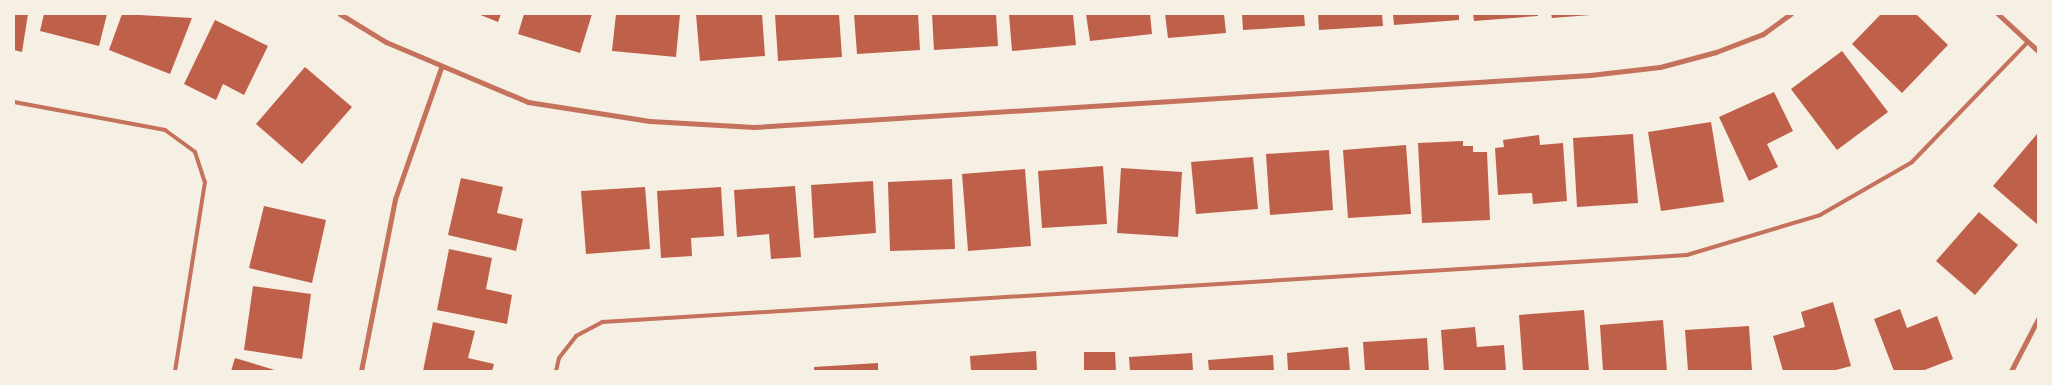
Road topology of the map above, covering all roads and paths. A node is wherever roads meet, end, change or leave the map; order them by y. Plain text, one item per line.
1 (340, 14) edge
2 (1791, 14) edge
3 (1998, 14) edge
4 (2028, 42) junction
5 (2038, 51) edge
6 (441, 68) junction
7 (14, 102) edge
8 (2038, 321) edge
9 (175, 371) edge
10 (361, 371) edge
11 (556, 371) edge
12 (2011, 371) edge

1 - 6 street
2 - 6 street
3 - 4 street
4 - 5 street
4 - 11 lane
6 - 10 street
7 - 9 lane
8 - 12 street

